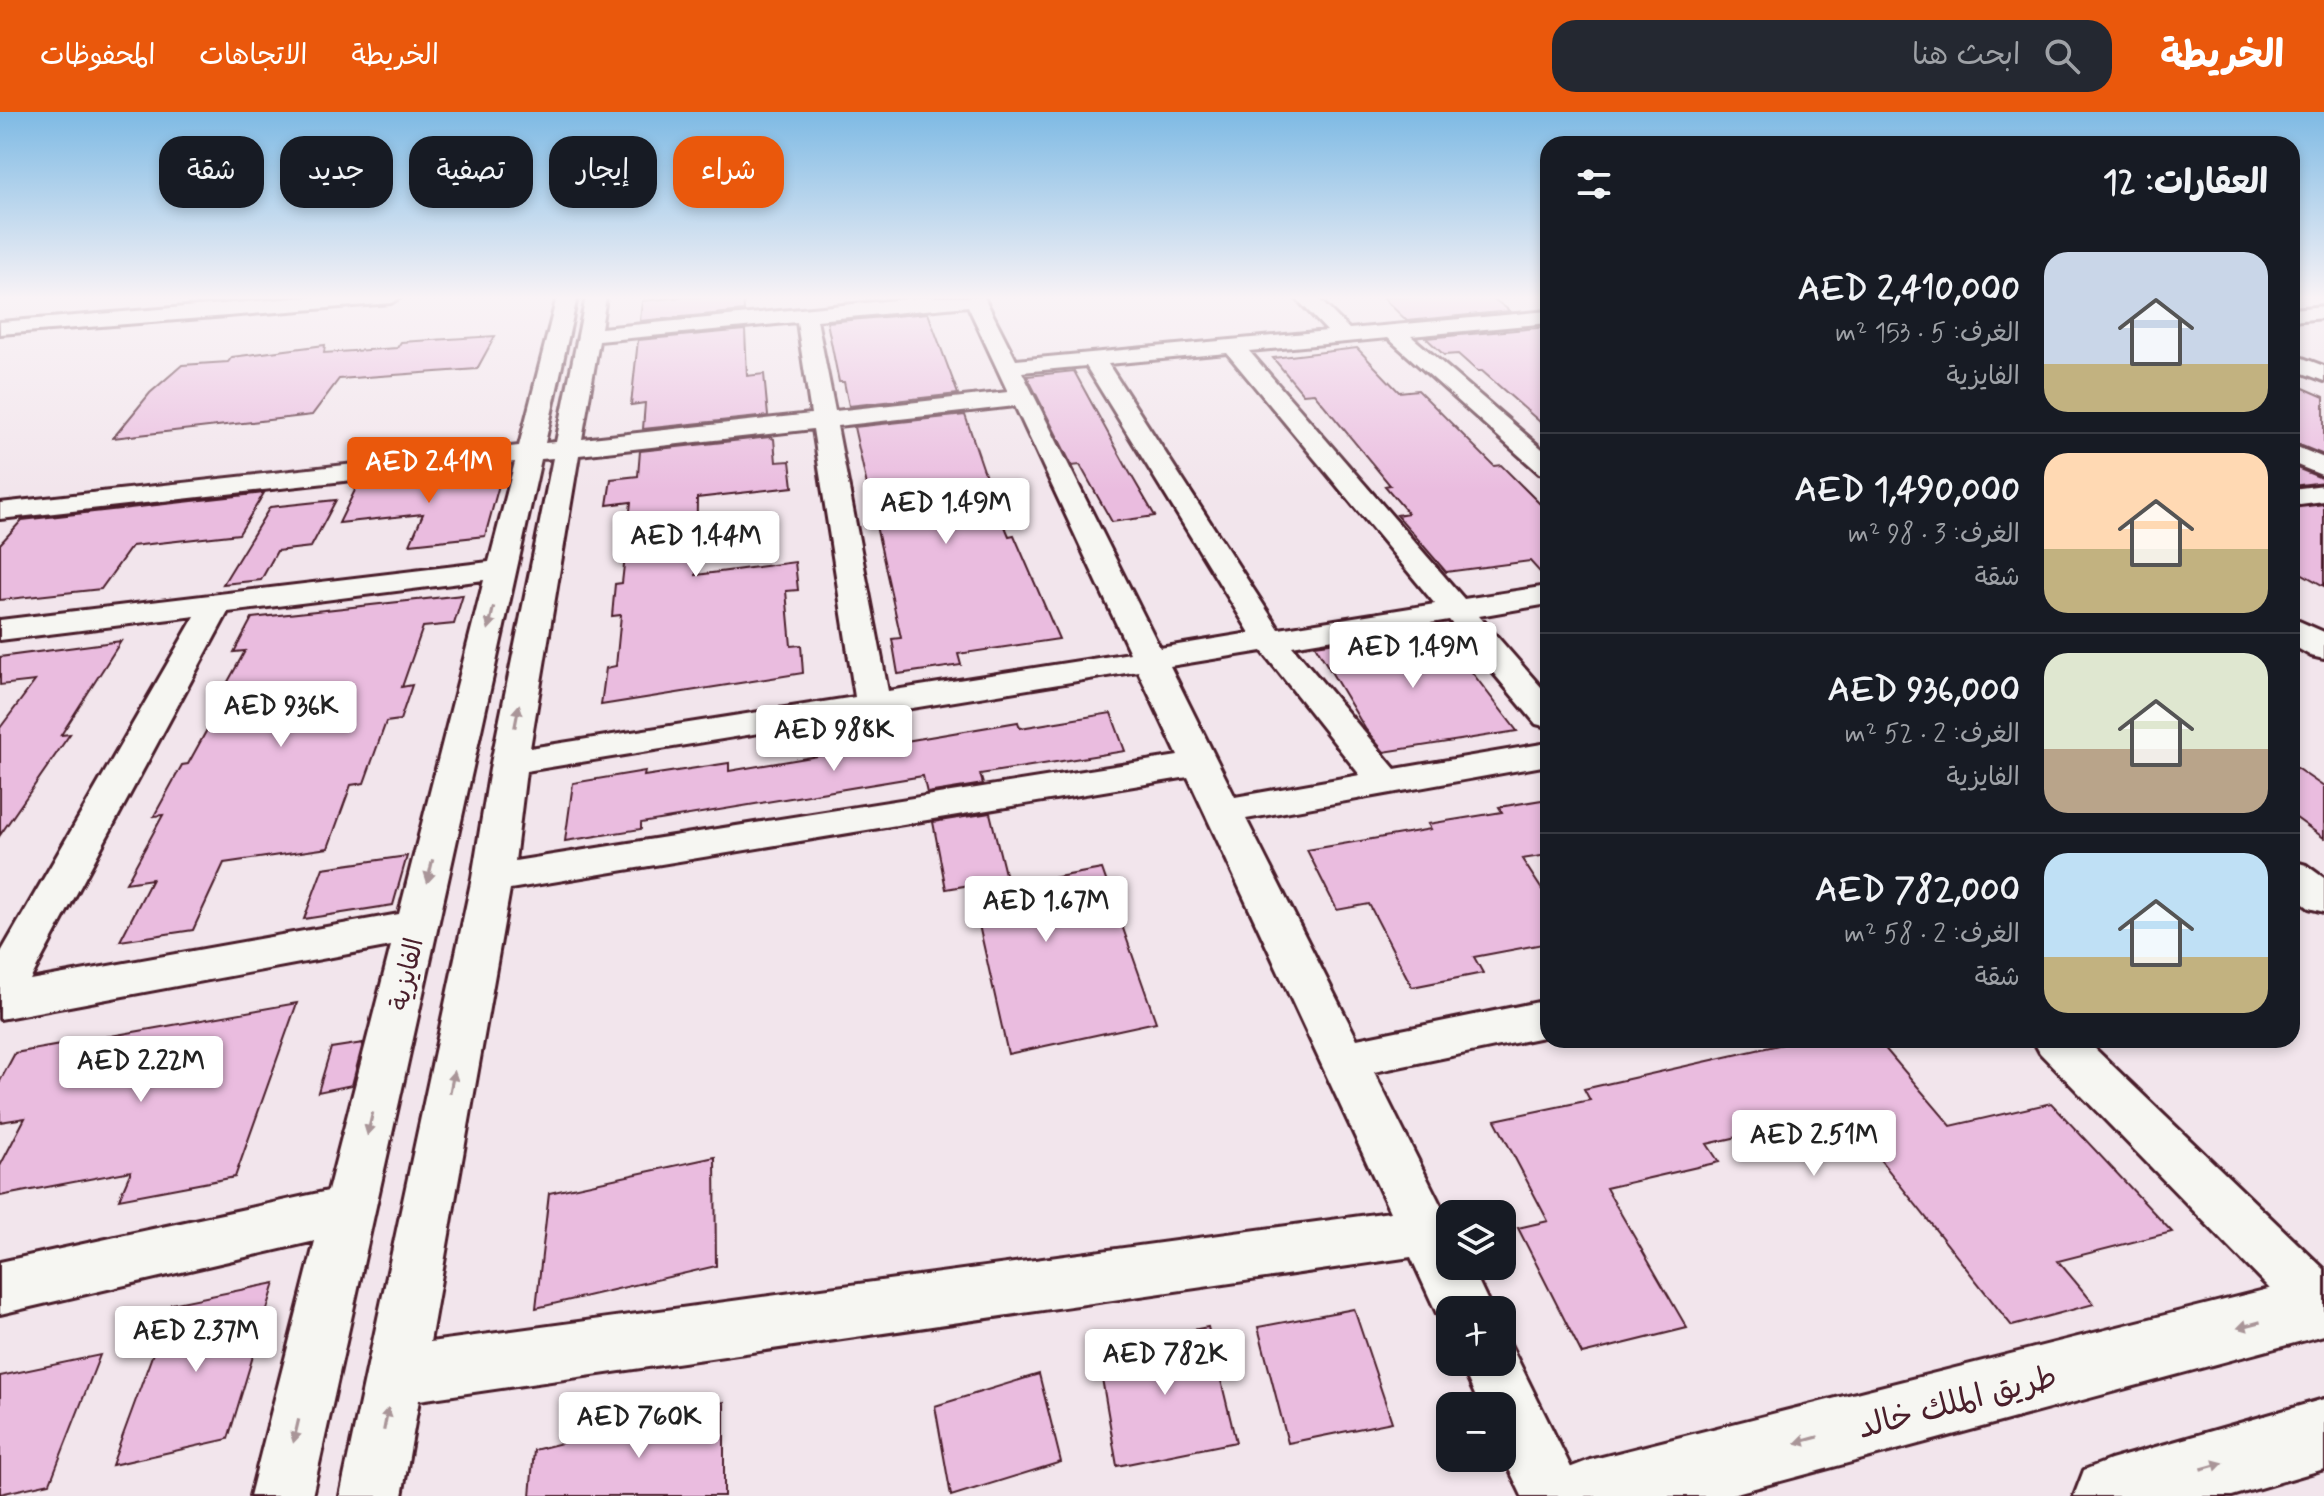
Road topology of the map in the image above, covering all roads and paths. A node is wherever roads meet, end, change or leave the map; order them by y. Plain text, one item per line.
1 (559, 362) edge
2 (577, 362) edge
3 (814, 362) edge
4 (1006, 362) edge
5 (1085, 362) edge
6 (1095, 362) edge
7 (1246, 362) edge
8 (1427, 362) edge
9 (2300, 364) edge
10 (2324, 374) edge
11 (1016, 383) junction
12 (824, 420) junction
13 (549, 445) junction
14 (2300, 457) edge
15 (1540, 460) edge
16 (2324, 468) edge
17 (2324, 493) edge
18 (2300, 496) edge
19 (4, 512) edge
20 (502, 569) junction
21 (1540, 596) edge
22 (217, 604) junction
23 (2300, 604) edge
24 (1455, 610) junction
25 (2324, 618) edge
26 (0, 630) edge
27 (2300, 634) edge
28 (1270, 640) junction
29 (2324, 648) edge
30 (1150, 659) junction
31 (873, 704) junction
32 (1540, 708) edge
33 (1540, 755) edge
34 (509, 763) junction
35 (1200, 764) junction
36 (1386, 783) junction
37 (1223, 811) junction
38 (492, 878) junction
39 (2300, 881) edge
40 (2324, 898) edge
41 (417, 926) junction
42 (0, 993) edge
43 (0, 1002) edge
44 (1540, 1020) edge
45 (2064, 1048) edge
46 (1343, 1060) junction
47 (349, 1210) junction
48 (1426, 1231) junction
49 (0, 1288) edge
50 (1457, 1296) edge
51 (2324, 1305) edge
52 (395, 1375) junction
53 (1496, 1376) edge
54 (2324, 1434) edge
55 (281, 1496) edge
56 (371, 1496) edge
57 (1554, 1496) edge
58 (1590, 1496) edge
59 (2110, 1496) edge

1 - 13 street, الفايزية
2 - 13 street, الفايزية
3 - 12 street
4 - 11 street
5 - 11 street
6 - 28 street
7 - 24 street
8 - 15 street
9 - 10 street
11 - 12 street
11 - 30 street
12 - 13 street
12 - 31 street
13 - 19 street
13 - 20 street, الفايزية
34 -> 13 street, الفايزية
14 - 16 street
17 - 18 street
20 - 22 street
20 -> 41 street, الفايزية
21 - 24 street
22 - 26 street
22 - 42 street
23 - 25 main road
24 - 28 street
24 - 32 street
27 - 29 main road
28 - 30 street
28 - 36 street
30 - 31 street
30 - 35 street
31 - 34 street
33 - 36 street
34 - 38 street, الفايزية
35 - 37 street
35 - 38 street
36 - 37 street
37 - 46 street
52 -> 38 street, الفايزية
39 - 40 street
41 - 43 street
41 -> 47 street, الفايزية
44 - 46 street
45 - 51 street
46 - 48 street
47 - 49 street
47 -> 55 street, الفايزية
48 - 50 street
48 - 52 street
51 -> 58 main road, طريق الملك خالد
56 -> 52 street, الفايزية
53 - 57 street
59 -> 54 main road

